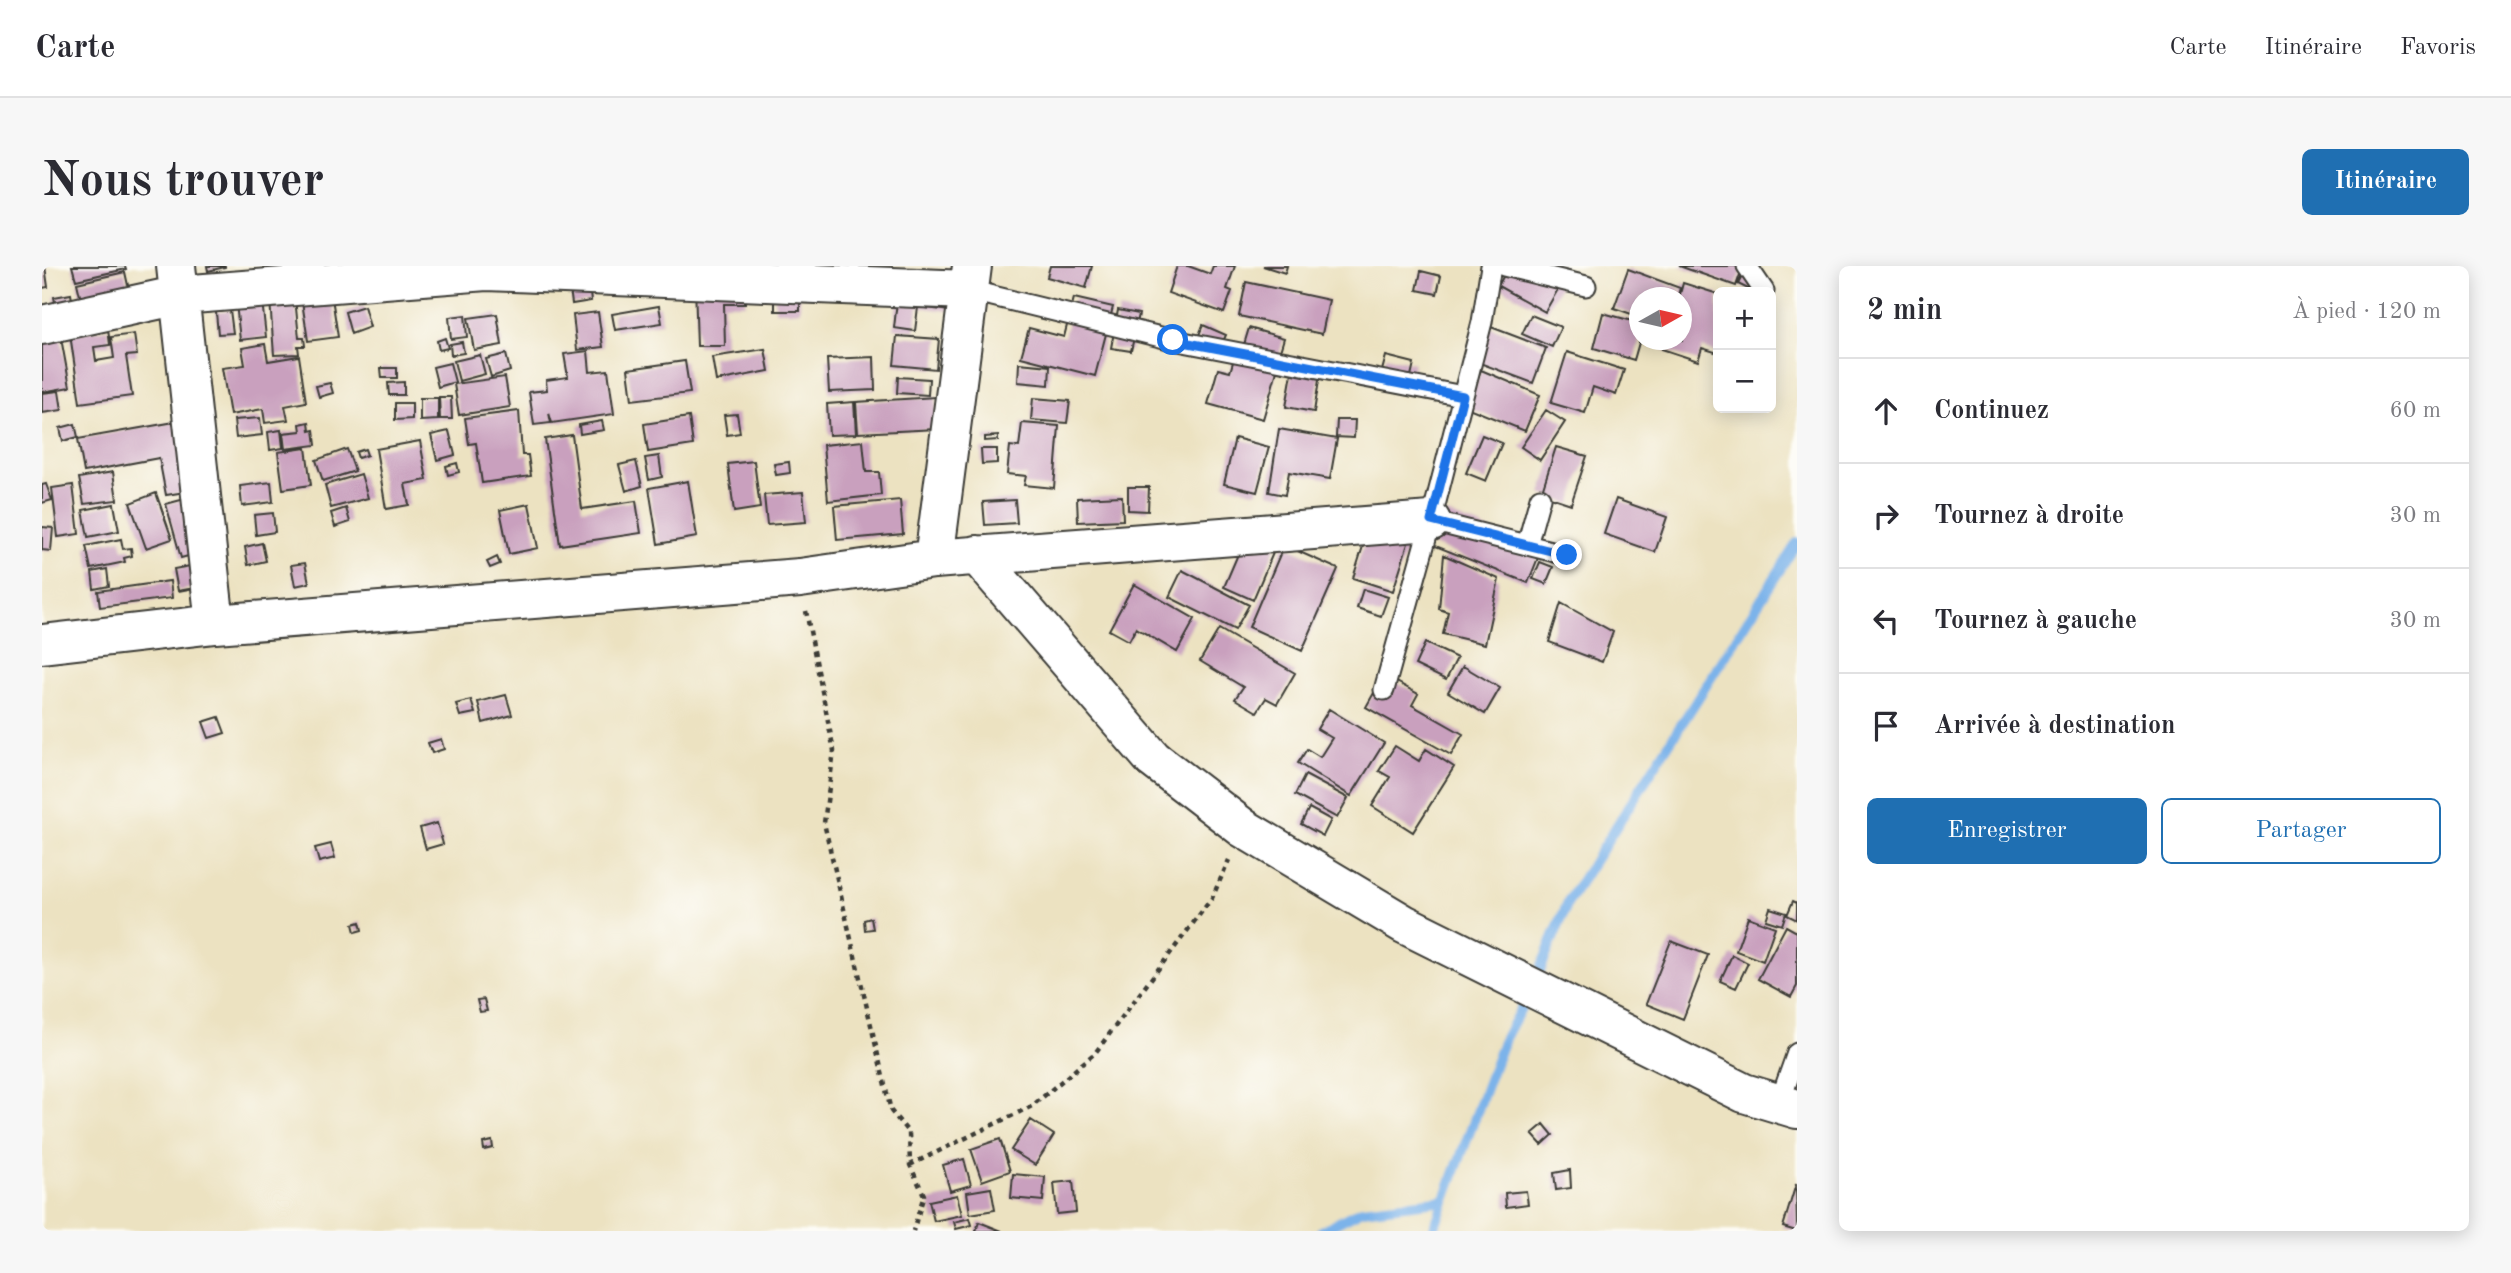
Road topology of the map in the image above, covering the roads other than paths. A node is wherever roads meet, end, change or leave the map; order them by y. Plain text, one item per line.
1 (1491, 266) edge
2 (1504, 266) edge
3 (1747, 266) edge
4 (970, 278) edge
5 (178, 281) edge
6 (1586, 286) dead end
7 (1761, 287) edge
8 (42, 325) edge
9 (1463, 396) junction
10 (1540, 498) dead end
11 (1431, 521) junction
12 (1527, 545) junction
13 (976, 555) junction
14 (1567, 555) dead end
15 (934, 558) junction
16 (215, 624) junction
17 (42, 644) edge
18 (1384, 690) dead end
19 (1797, 1053) edge
20 (1788, 1107) edge

1 - 9 lane
2 - 6 lane
3 - 7 lane
4 - 5 street
4 - 9 lane
4 - 15 street
5 - 8 street
5 - 16 street
9 - 11 lane
10 - 12 lane
11 - 12 lane
11 - 13 street
11 - 18 lane
12 - 14 lane
13 - 15 street
13 - 20 street
15 - 16 street
16 - 17 street
19 - 20 lane

